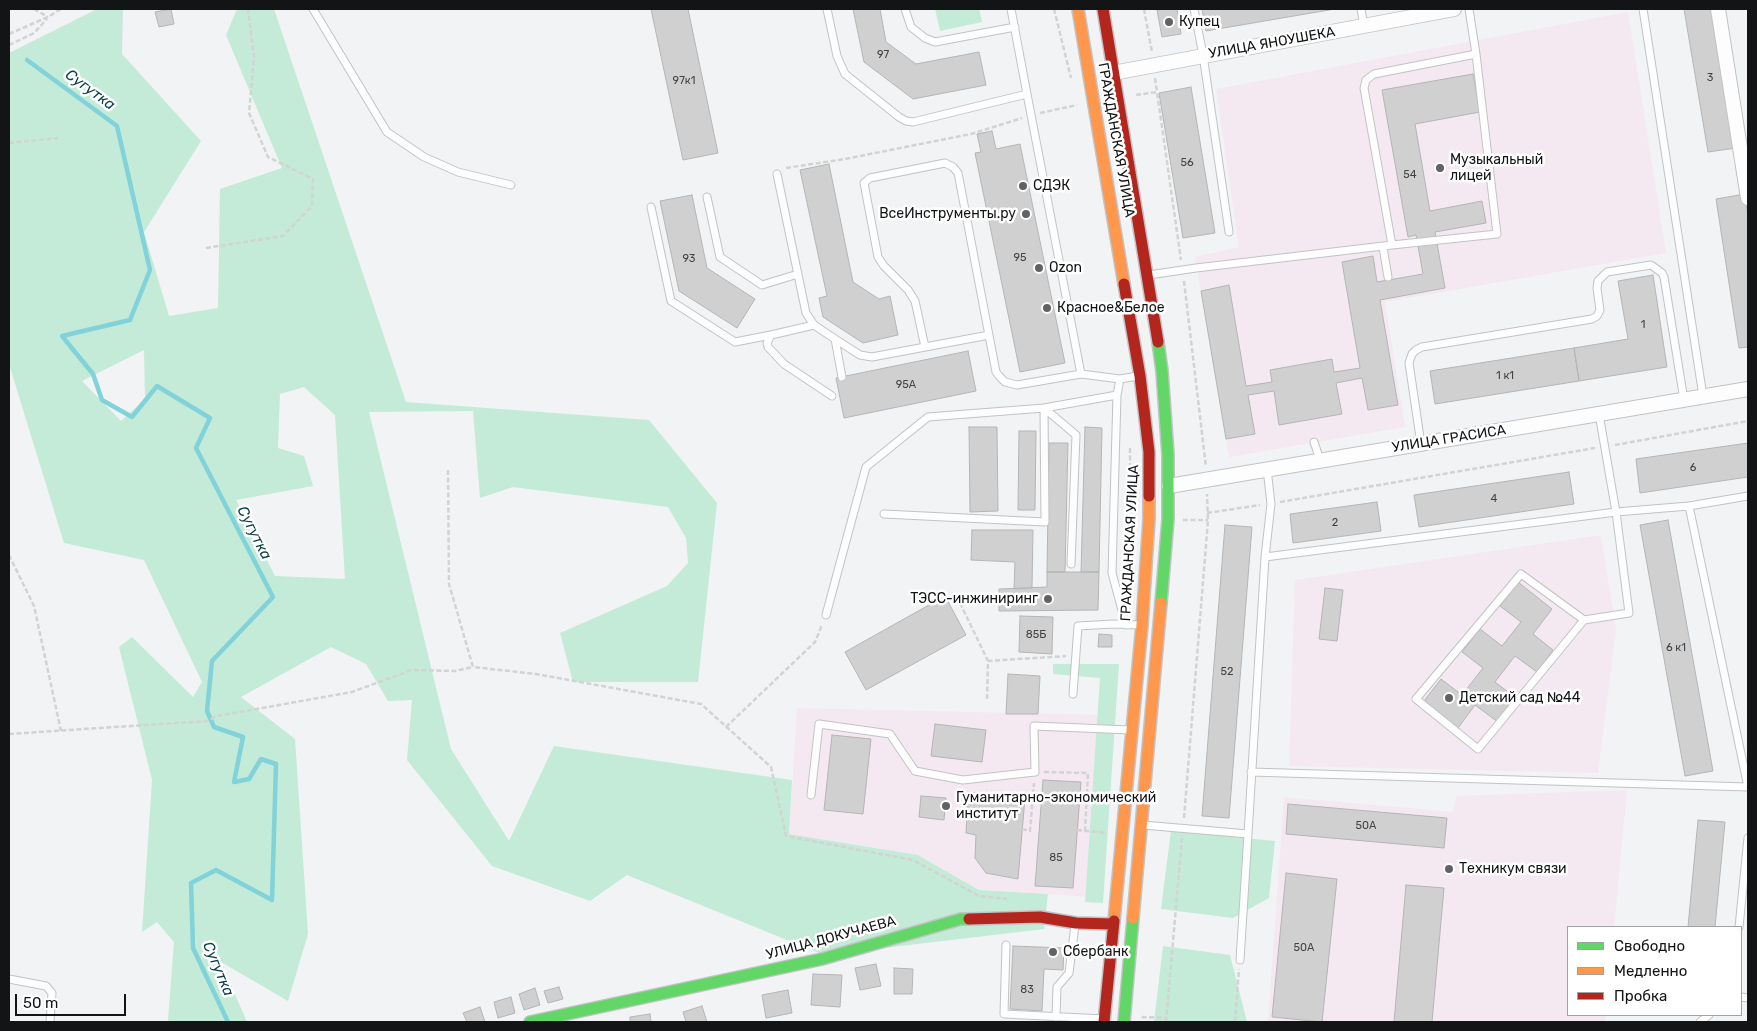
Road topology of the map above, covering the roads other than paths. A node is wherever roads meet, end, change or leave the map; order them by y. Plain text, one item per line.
1 (313, 9) edge
2 (827, 9) edge
3 (906, 9) edge
4 (1011, 9) edge
5 (1078, 9) edge
6 (1102, 9) edge
7 (1194, 9) edge
8 (1361, 9) edge
9 (1454, 9) edge
10 (1469, 9) edge
11 (1643, 9) edge
12 (1718, 9) edge
13 (1364, 26) junction
14 (1015, 27) junction
15 (1476, 54) junction
16 (1203, 55) junction
17 (1101, 75) junction
18 (1027, 94) junction
19 (777, 174) road end
20 (511, 185) dead end
21 (708, 197) dead end
22 (1748, 198) edge
23 (651, 208) dead end
24 (1228, 232) dead end
25 (1392, 245) junction
26 (1383, 247) junction
27 (798, 274) junction
28 (1148, 276) junction
29 (1388, 278) dead end
30 (814, 325) junction
31 (771, 335) junction
32 (989, 335) junction
33 (835, 339) junction
34 (925, 347) junction
35 (1081, 374) junction
36 (1140, 376) junction
37 (842, 377) dead end
38 (1120, 378) junction
39 (1748, 389) edge
40 (1117, 395) junction
41 (832, 396) dead end
42 (1703, 396) junction
43 (1684, 400) junction
44 (1044, 408) junction
45 (1598, 414) junction
46 (1314, 442) dead end
47 (1421, 444) junction
48 (1320, 460) junction
49 (1267, 469) junction
50 (1169, 486) junction
51 (1150, 488) junction
52 (1748, 496) edge
53 (1689, 506) junction
54 (1616, 512) junction
55 (884, 514) dead end
56 (1265, 557) junction
57 (1072, 564) dead end
58 (826, 615) road end
59 (1584, 620) junction
60 (1126, 625) junction
61 (1142, 626) junction
62 (1073, 694) dead end
63 (1131, 730) junction
64 (1251, 772) junction
65 (1748, 787) edge
66 (811, 796) dead end
67 (1140, 825) junction
68 (1248, 834) junction
69 (1748, 838) edge
70 (1076, 923) junction
71 (1113, 924) junction
72 (1739, 926) edge
73 (1006, 945) dead end
74 (1240, 960) road end
75 (9, 979) edge
76 (1056, 1017) junction
77 (1104, 1020) edge
78 (50, 1022) edge
79 (530, 1022) edge
80 (1124, 1022) edge

1 - 20 lane
2 - 18 lane
3 - 14 lane
4 - 14 lane
5 - 17 main road, ГРАЖДАНСКАЯ УЛИЦА
6 - 17 main road, ГРАЖДАНСКАЯ УЛИЦА
7 - 16 lane
8 - 13 lane
9 - 13 street, УЛИЦА ЯНОУШЕКА
10 - 15 lane
11 - 42 lane
12 - 22 street
13 - 16 street, УЛИЦА ЯНОУШЕКА
14 - 18 lane
15 - 25 lane
15 - 25 lane
16 - 17 street, УЛИЦА ЯНОУШЕКА
16 - 24 lane
17 - 28 main road, ГРАЖДАНСКАЯ УЛИЦА
17 - 36 main road, ГРАЖДАНСКАЯ УЛИЦА
18 - 35 lane
19 - 27 lane
21 - 27 lane
23 - 31 lane
25 - 26 lane
26 - 28 lane
26 - 29 lane
27 - 30 lane
28 - 50 main road, ГРАЖДАНСКАЯ УЛИЦА
30 - 31 lane
30 - 33 lane
31 - 41 lane
32 - 34 lane
32 - 34 lane
32 - 35 lane
33 - 34 lane
33 - 37 lane
35 - 38 lane
36 - 38 lane
36 - 51 main road, ГРАЖДАНСКАЯ УЛИЦА
38 - 40 lane
39 - 42 street, УЛИЦА ГРАСИСА
40 - 44 lane
40 - 60 lane
42 - 43 street, УЛИЦА ГРАСИСА
43 - 45 street, УЛИЦА ГРАСИСА
43 - 47 lane
44 - 55 lane
44 - 57 lane
44 - 58 lane
45 - 47 street, УЛИЦА ГРАСИСА
45 - 54 lane
46 - 48 lane
47 - 48 street, УЛИЦА ГРАСИСА
48 - 49 street, УЛИЦА ГРАСИСА
49 - 50 street, УЛИЦА ГРАСИСА
49 - 56 lane
50 - 51 main road, УЛИЦА ГРАСИСА
50 - 67 main road, ГРАЖДАНСКАЯ УЛИЦА
51 - 61 main road, ГРАЖДАНСКАЯ УЛИЦА
52 - 53 lane
53 - 54 lane
53 - 65 lane
54 - 56 lane
54 - 59 lane
56 - 64 lane
59 - 59 lane
60 - 61 lane
60 - 62 lane
61 - 63 main road, ГРАЖДАНСКАЯ УЛИЦА
63 - 66 lane
63 - 71 main road, ГРАЖДАНСКАЯ УЛИЦА
64 - 65 lane
64 - 68 lane
67 - 68 lane
67 - 80 main road, ГРАЖДАНСКАЯ УЛИЦА
68 - 74 lane
69 - 72 lane
70 - 71 main road, УЛИЦА ДОКУЧАЕВА
70 - 76 lane
70 - 79 main road, УЛИЦА ДОКУЧАЕВА
71 - 77 main road, ГРАЖДАНСКАЯ УЛИЦА
73 - 76 lane
75 - 78 lane
76 - 77 lane

